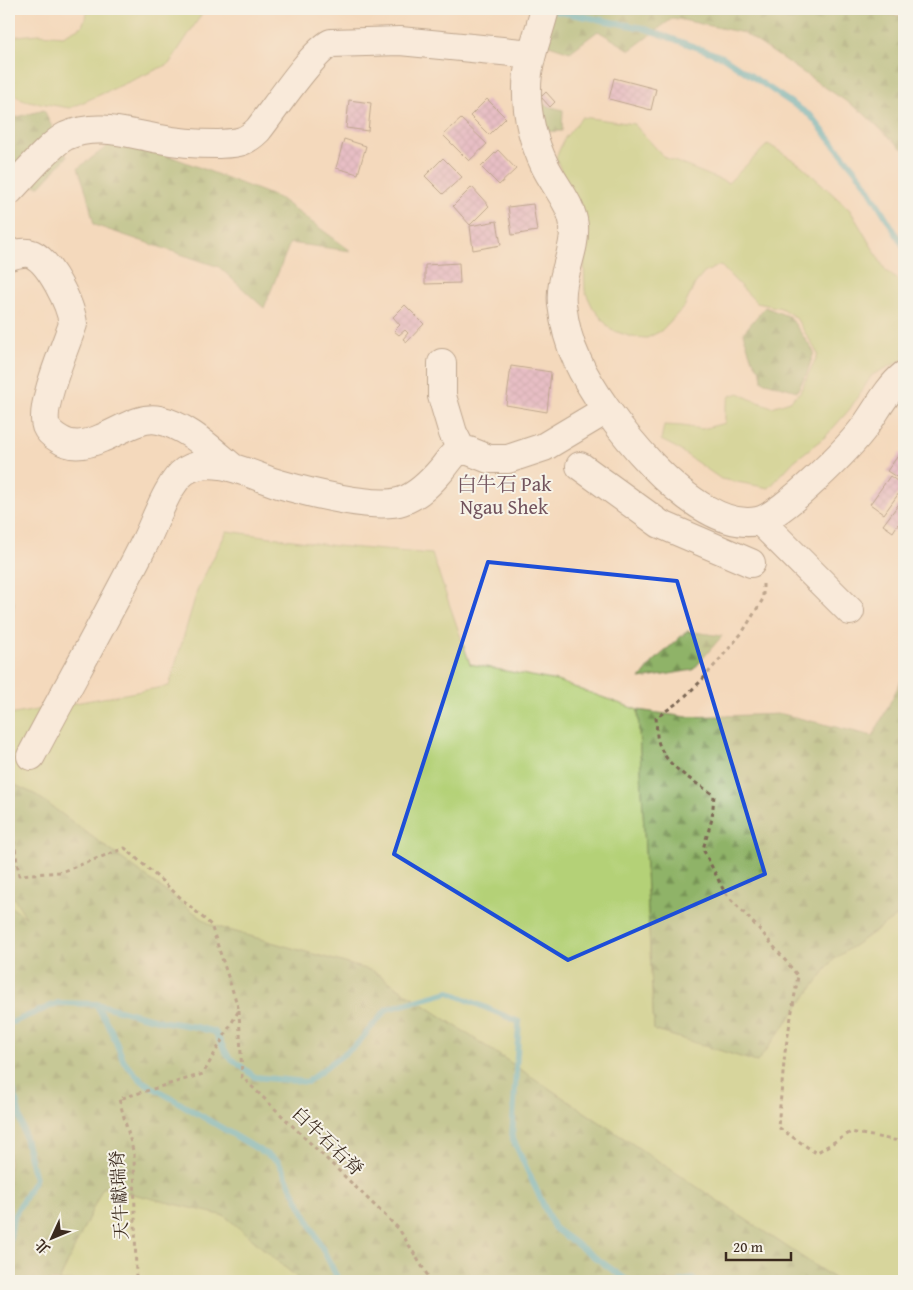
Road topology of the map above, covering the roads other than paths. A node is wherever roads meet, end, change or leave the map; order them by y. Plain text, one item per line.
1 (543, 17) edge
2 (532, 54) junction
3 (9, 192) edge
4 (9, 256) edge
5 (442, 363) dead end
6 (904, 375) edge
7 (606, 410) junction
8 (462, 451) junction
9 (580, 466) dead end
10 (232, 467) junction
11 (686, 495) junction
12 (760, 521) junction
13 (660, 524) junction
14 (751, 563) road end
15 (850, 611) dead end
16 (31, 756) dead end

1 - 2 street
2 - 3 street
2 - 7 street
4 - 10 street
5 - 8 street
6 - 12 street
7 - 8 street
7 - 11 street
8 - 10 street
9 - 13 street
10 - 16 street
11 - 12 street
11 - 13 street
12 - 15 street
13 - 14 street

